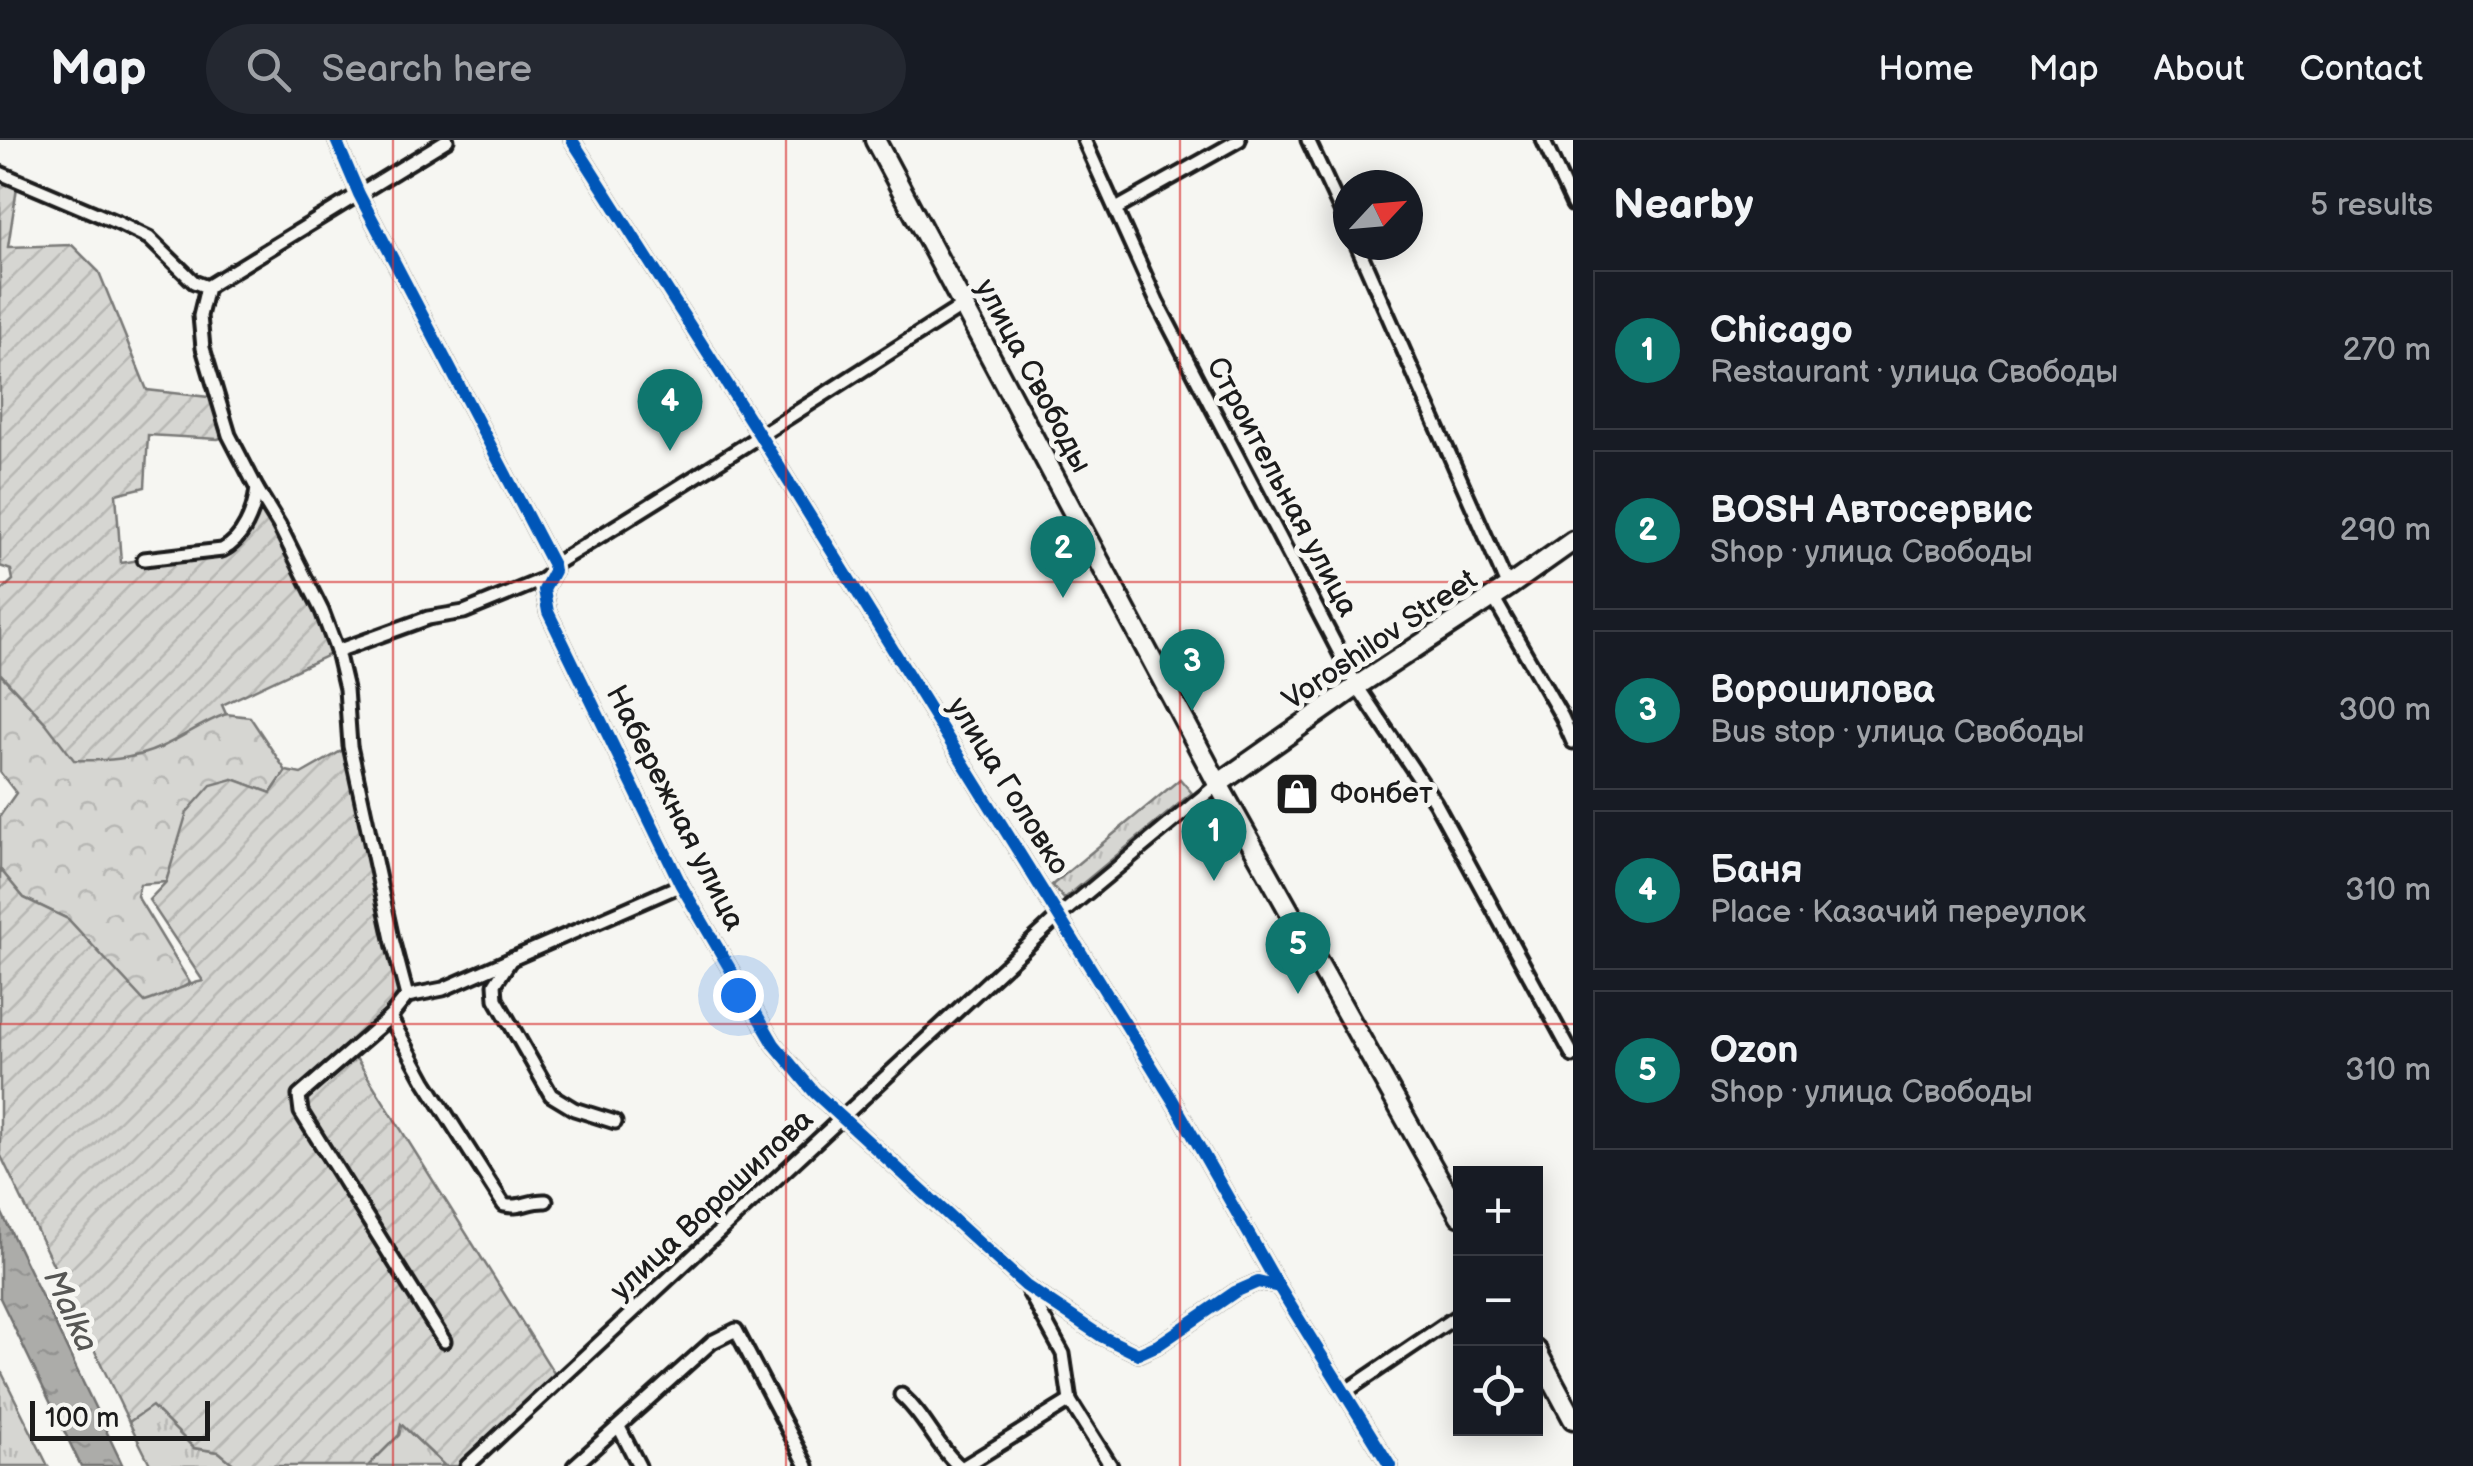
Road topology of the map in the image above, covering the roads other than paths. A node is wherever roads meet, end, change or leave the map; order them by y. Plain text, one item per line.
1 (336, 140) edge
2 (447, 140) edge
3 (572, 140) edge
4 (875, 140) edge
5 (1084, 140) edge
6 (1239, 140) edge
7 (1308, 140) edge
8 (1544, 140) edge
9 (0, 173) edge
10 (360, 194) junction
11 (1333, 194) edge
12 (1573, 206) edge
13 (1116, 210) junction
14 (1363, 260) edge
15 (207, 287) junction
16 (964, 305) junction
17 (759, 434) junction
18 (257, 489) junction
19 (1573, 541) edge
20 (144, 559) dead end
21 (554, 568) junction
22 (1501, 592) junction
23 (337, 651) junction
24 (1358, 686) junction
25 (1573, 742) edge
26 (1218, 784) junction
27 (681, 886) junction
28 (1059, 916) junction
29 (512, 959) junction
30 (408, 996) junction
31 (390, 1018) junction
32 (1573, 1056) edge
33 (842, 1118) junction
34 (615, 1122) dead end
35 (546, 1200) dead end
36 (1453, 1204) edge
37 (1026, 1286) junction
38 (1279, 1287) junction
39 (1453, 1319) edge
40 (444, 1340) dead end
41 (1543, 1363) edge
42 (1345, 1392) junction
43 (901, 1395) dead end
44 (1070, 1402) junction
45 (1573, 1418) edge
46 (618, 1427) junction
47 (467, 1466) edge
48 (574, 1466) edge
49 (638, 1466) edge
50 (807, 1466) edge
51 (962, 1466) edge
52 (1111, 1466) edge
53 (1390, 1466) edge

1 - 10 street
2 - 10 street
3 - 17 street, улица Головко
4 - 16 main road, улица Свободы
5 - 13 street, Строительная улица
6 - 13 street
7 - 11 street
8 - 12 street
9 - 15 street
10 - 15 street
10 - 21 street
13 - 24 street, Строительная улица
14 - 22 street
15 - 18 street
16 - 17 street
16 - 26 main road, улица Свободы
17 - 21 street
17 - 28 street, улица Головко
18 - 20 street
18 - 23 street
19 - 22 main road, Voroshilov Street
21 - 23 street
21 - 27 street, Набережная улица
22 - 24 main road, Voroshilov Street
22 - 25 street
23 - 30 street
24 - 26 main road, Voroshilov Street
24 - 32 street, Строительная улица
26 - 28 street, улица Ворошилова
26 - 36 main road, улица Свободы
27 - 29 street, Набережная улица
27 - 33 street, Набережная улица
28 - 33 street, улица Ворошилова
28 - 38 street, улица Головко
29 - 30 street, Набережная улица
29 - 34 street
30 - 31 street
31 - 35 street
31 - 40 street
33 - 37 street, Набережная улица
33 - 47 street, улица Ворошилова
37 - 38 street, Набережная улица
37 - 44 street, Набережная улица
38 - 42 street, улица Головко
39 - 42 street
41 - 45 main road
42 - 53 street, улица Головко
43 - 51 street
44 - 51 street
44 - 52 street, Набережная улица
46 - 48 street
46 - 49 street
46 - 50 street

